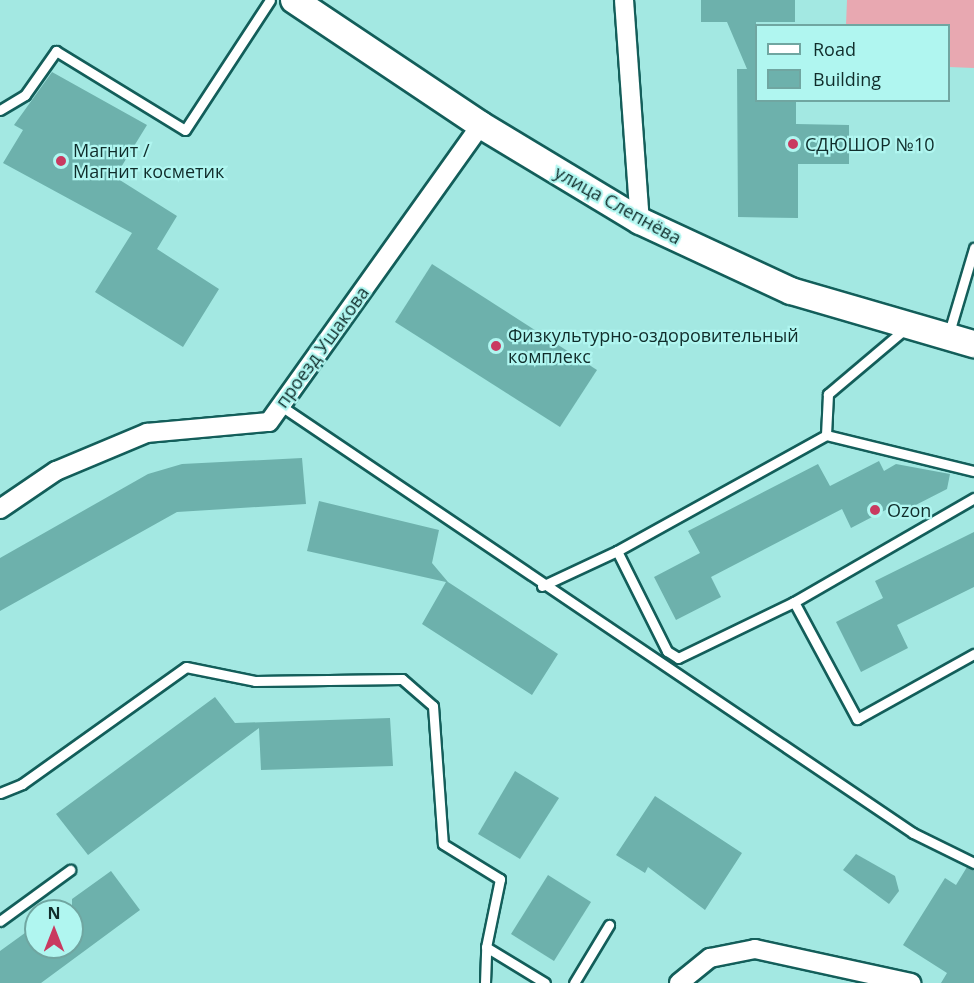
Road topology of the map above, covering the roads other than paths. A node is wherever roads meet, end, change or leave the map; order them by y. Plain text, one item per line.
1 (270, 0) edge
2 (294, 0) edge
3 (624, 0) edge
4 (0, 110) edge
5 (481, 125) junction
6 (639, 220) junction
7 (974, 248) edge
8 (907, 327) junction
9 (947, 338) junction
10 (974, 344) edge
11 (280, 406) junction
12 (826, 435) junction
13 (974, 471) edge
14 (974, 498) edge
15 (0, 509) edge
16 (617, 551) junction
17 (542, 586) junction
18 (794, 602) junction
19 (974, 654) edge
20 (0, 793) edge
21 (974, 863) edge
22 (70, 870) dead end
23 (0, 921) edge
24 (609, 925) dead end
25 (486, 948) junction
26 (485, 983) edge
27 (545, 983) edge
28 (574, 983) edge
29 (679, 983) edge
30 (911, 983) edge

1 - 4 lane
2 - 5 street, улица Слепнёва
3 - 6 street
5 - 6 street, улица Слепнёва
5 - 11 street, проезд Ушакова
6 - 8 street, улица Слепнёва
7 - 9 lane
8 - 9 street, улица Слепнёва
8 - 12 lane
9 - 10 street, улица Слепнёва
11 - 15 street, проезд Ушакова
11 - 17 lane
12 - 13 lane
12 - 16 lane
14 - 18 lane
16 - 17 lane
16 - 18 lane
17 - 21 lane
18 - 19 lane
20 - 25 lane
22 - 23 lane
24 - 28 lane
25 - 26 lane
25 - 27 lane
29 - 30 street

